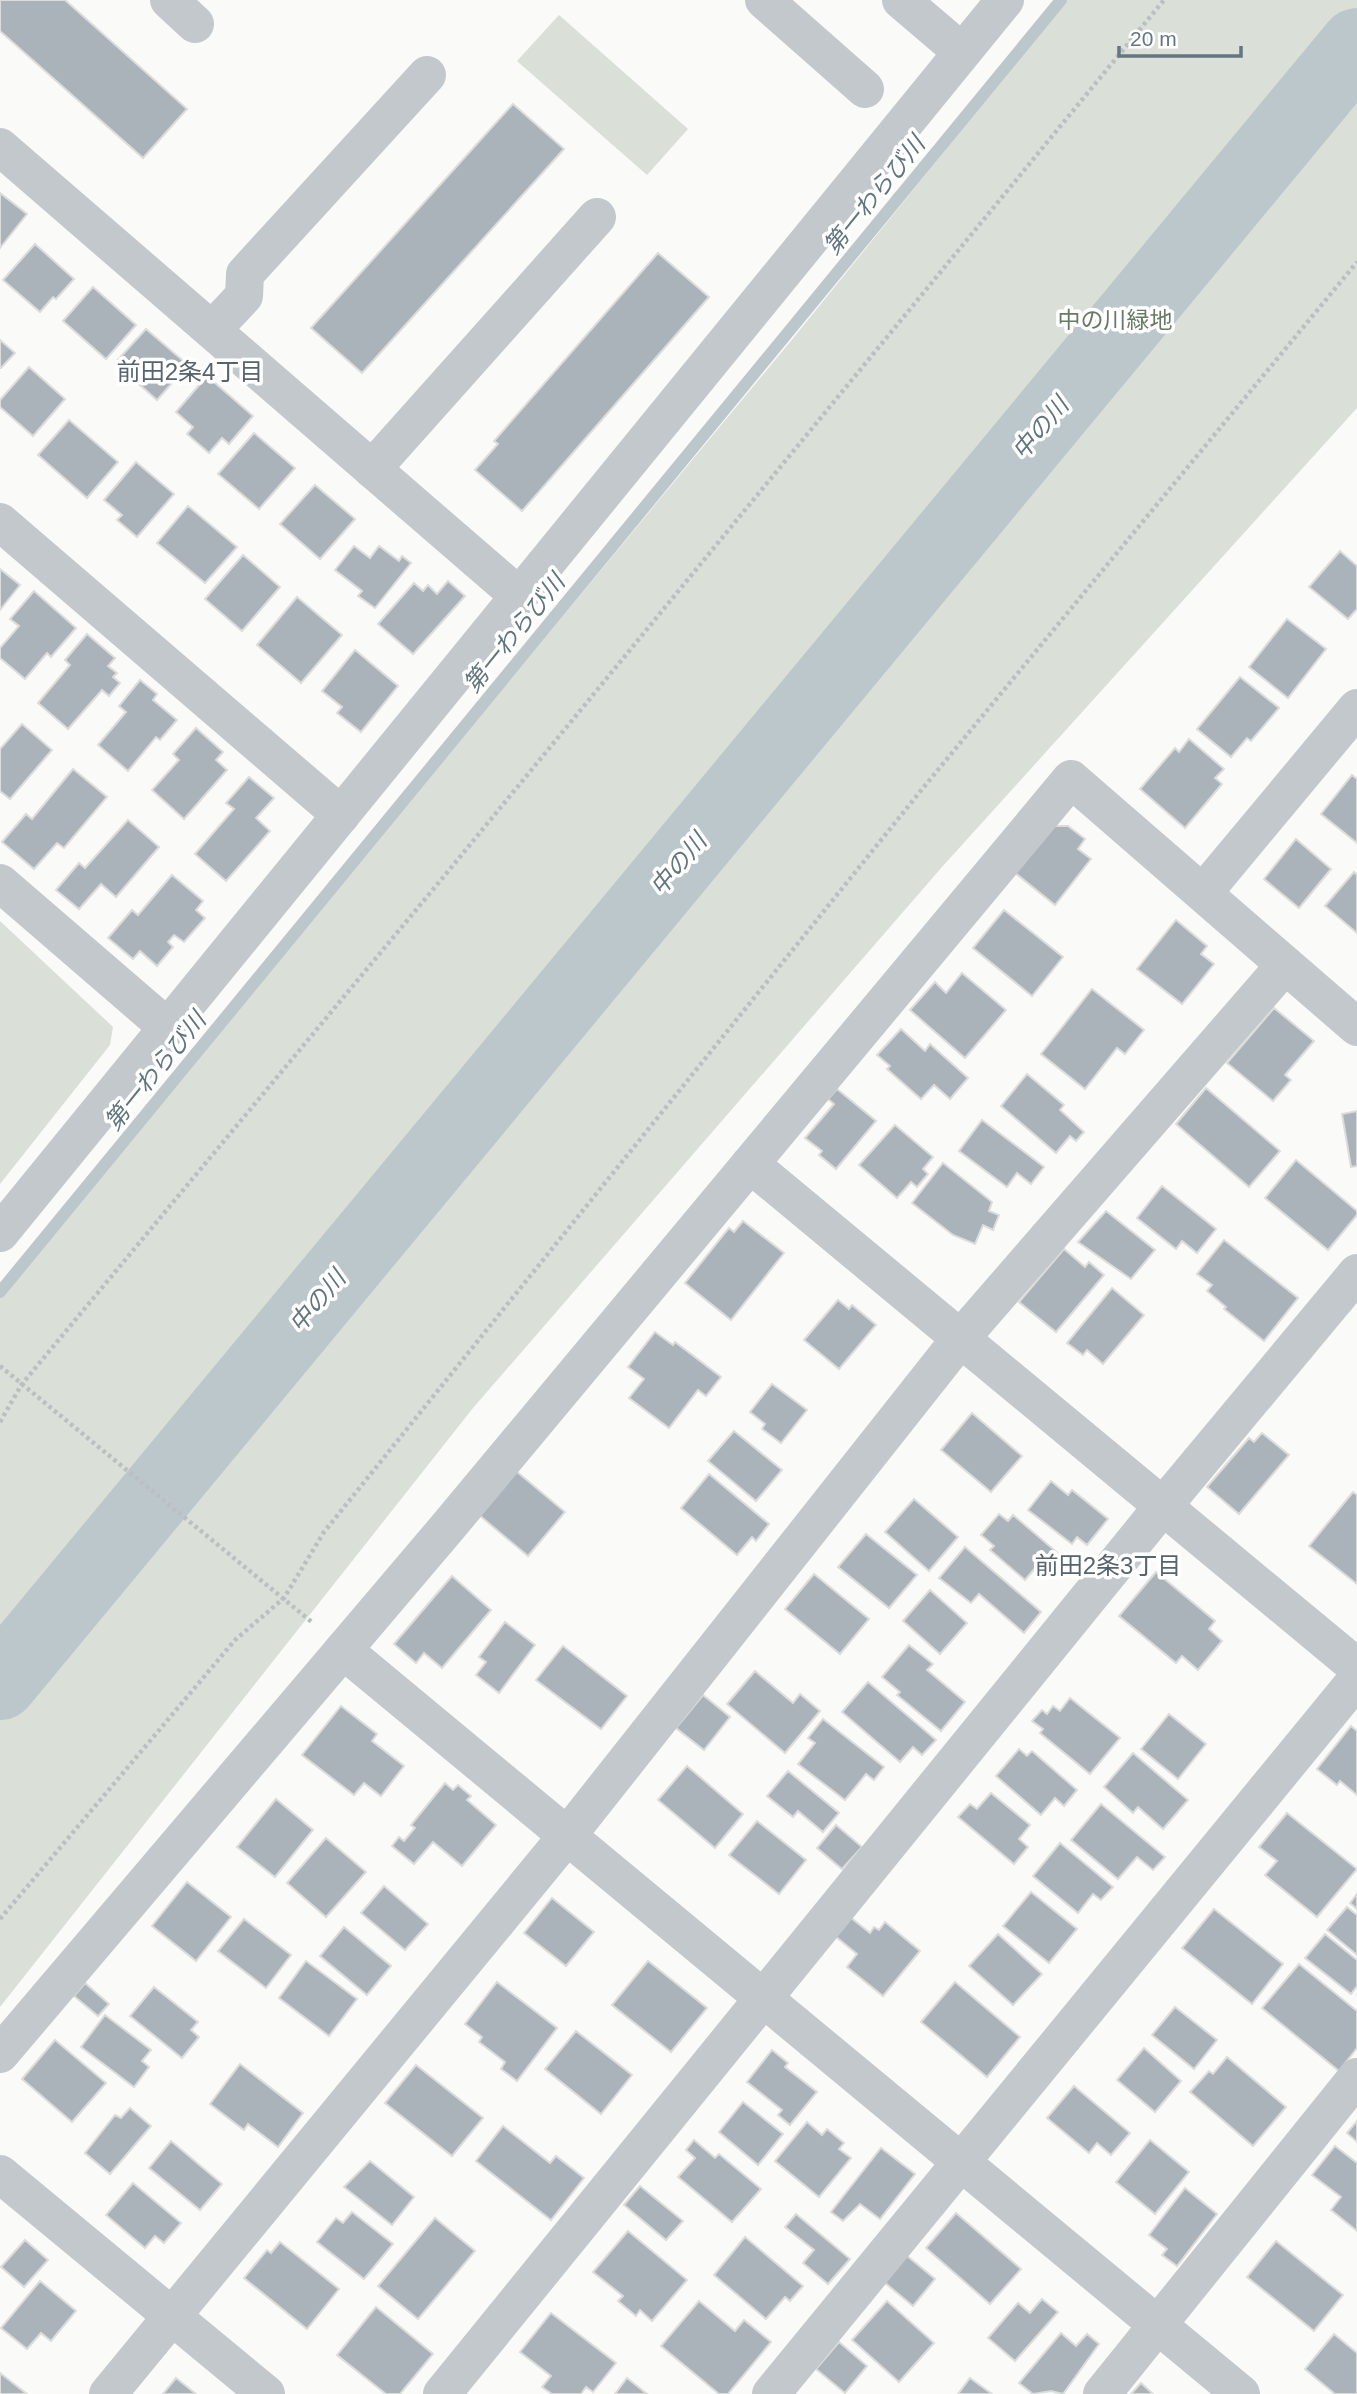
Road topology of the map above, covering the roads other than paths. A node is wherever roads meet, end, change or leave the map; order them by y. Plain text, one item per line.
1 (764, 0) edge
2 (901, 0) edge
3 (1005, 0) edge
4 (962, 52) junction
5 (427, 75) dead end
6 (865, 89) dead end
7 (0, 147) edge
8 (597, 217) dead end
9 (212, 330) junction
10 (372, 469) junction
11 (0, 522) edge
12 (519, 596) junction
13 (1357, 708) edge
14 (341, 815) junction
15 (0, 883) edge
16 (1203, 893) junction
17 (1285, 965) junction
18 (1355, 1022) edge
19 (167, 1027) junction
20 (750, 1164) junction
21 (0, 1233) edge
22 (1357, 1273) edge
23 (960, 1339) junction
24 (1163, 1506) junction
25 (343, 1650) junction
26 (1357, 1667) edge
27 (1357, 1679) edge
28 (567, 1836) junction
29 (765, 1998) junction
30 (0, 2054) edge
31 (1357, 2077) edge
32 (960, 2161) junction
33 (0, 2174) edge
34 (171, 2315) junction
35 (1158, 2324) junction
36 (108, 2394) edge
37 (266, 2394) edge
38 (442, 2394) edge
39 (771, 2394) edge
40 (1102, 2394) edge
41 (1241, 2394) edge

1 - 6 street
2 - 4 street
3 - 4 street
4 - 12 street
5 - 9 street
7 - 9 street
8 - 10 street
9 - 10 street
10 - 12 street
11 - 14 street
12 - 14 street
13 - 16 street
14 - 19 street
15 - 19 street
16 - 17 street
16 - 20 street
17 - 18 street
17 - 23 street
19 - 21 street
20 - 23 street
20 - 25 street
22 - 24 street
23 - 24 street
23 - 28 street
24 - 26 street
24 - 29 street
25 - 28 street
25 - 30 street
27 - 32 street
28 - 29 street
28 - 34 street
29 - 32 street
29 - 38 street
31 - 35 street
32 - 35 street
32 - 39 street
33 - 34 street
34 - 36 street
34 - 37 street
35 - 40 street
35 - 41 street

